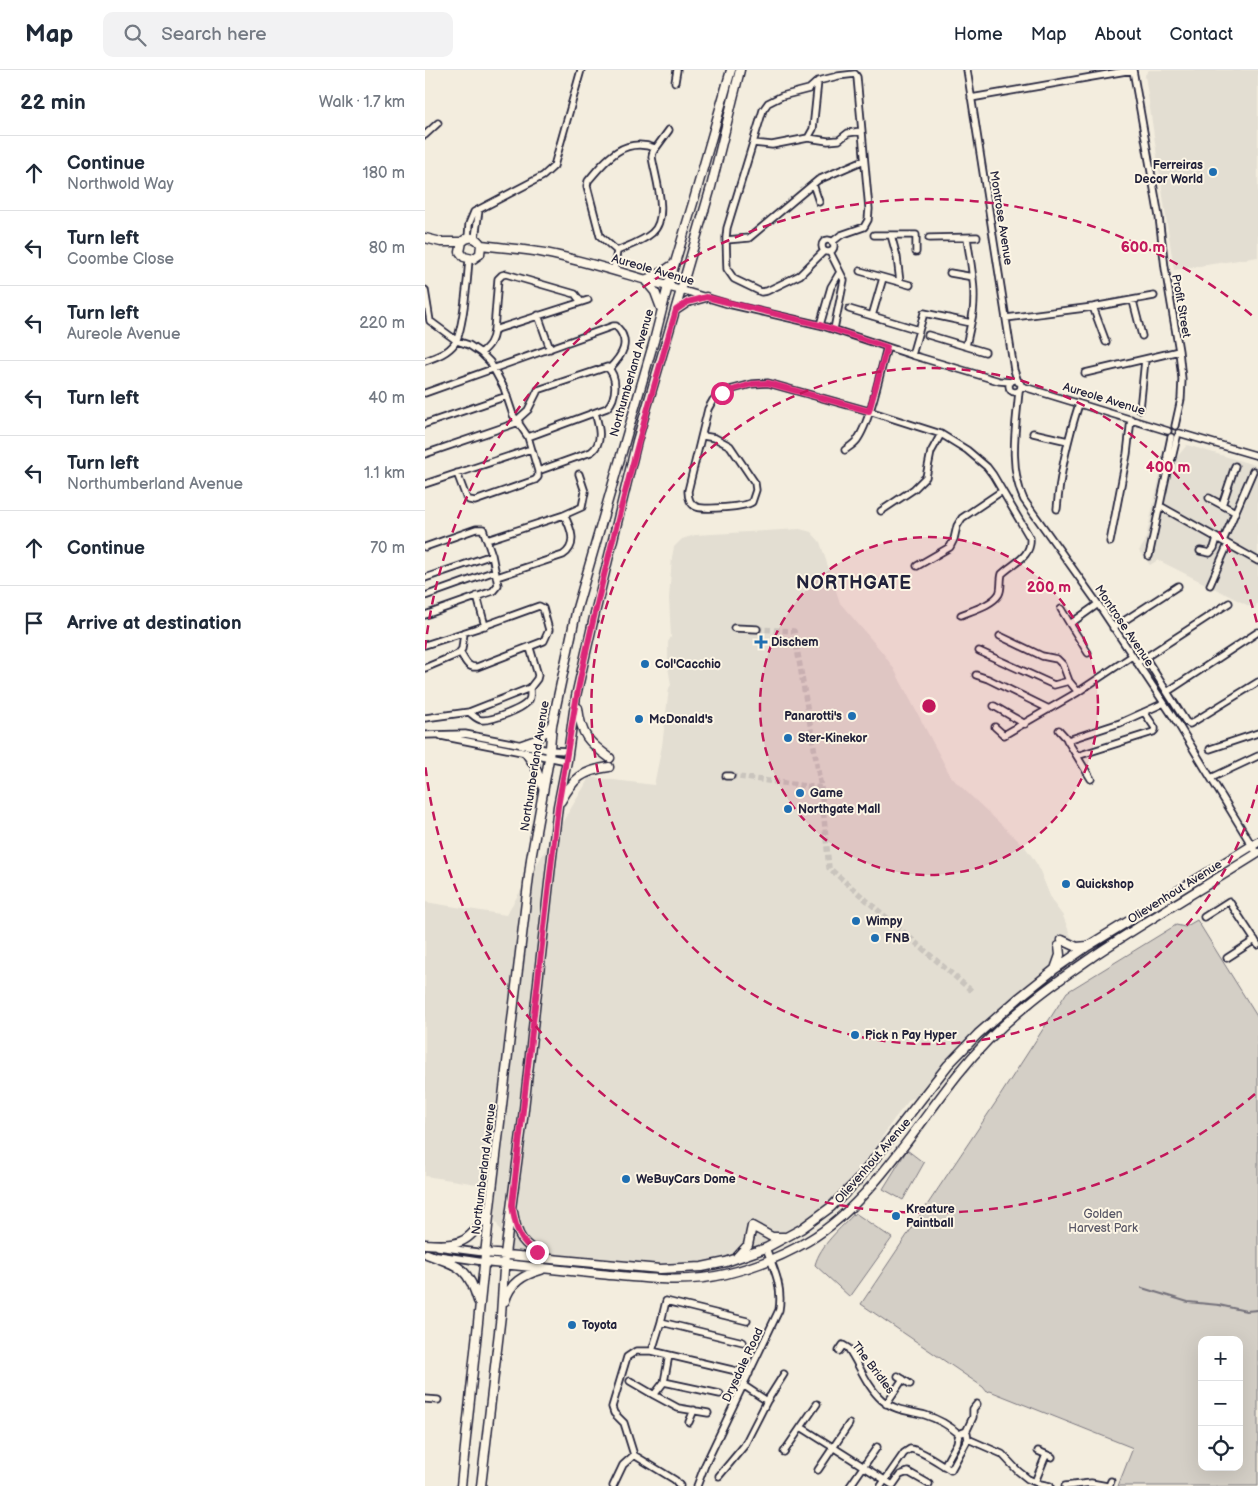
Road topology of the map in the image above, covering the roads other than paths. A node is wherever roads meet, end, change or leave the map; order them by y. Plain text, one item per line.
1 (581, 70) edge
2 (677, 70) edge
3 (731, 70) edge
4 (740, 70) edge
5 (967, 70) edge
6 (1133, 70) edge
7 (818, 81) junction
8 (675, 82) dead end
9 (971, 98) junction
10 (438, 123) dead end
11 (669, 130) dead end
12 (861, 130) junction
13 (425, 135) edge
14 (808, 138) junction
15 (753, 143) junction
16 (655, 148) junction
17 (864, 160) junction
18 (813, 184) junction
19 (819, 202) dead end
20 (874, 235) dead end
21 (891, 235) junction
22 (977, 237) dead end
23 (425, 238) edge
24 (929, 238) dead end
25 (967, 238) junction
26 (726, 240) junction
27 (466, 242) junction
28 (832, 242) junction
29 (481, 248) junction
30 (617, 251) junction
31 (827, 251) junction
32 (916, 252) dead end
33 (469, 259) junction
34 (675, 264) junction
35 (614, 270) junction
36 (860, 271) dead end
37 (840, 272) junction
38 (950, 273) dead end
39 (973, 277) junction
40 (883, 278) junction
41 (645, 280) junction
42 (900, 282) junction
43 (910, 285) dead end
44 (668, 286) junction
45 (425, 290) edge
46 (682, 290) junction
47 (1153, 296) dead end
48 (706, 297) junction
49 (828, 298) junction
50 (588, 300) dead end
51 (840, 301) junction
52 (1133, 301) junction
53 (581, 302) junction
54 (1093, 307) junction
55 (849, 309) dead end
56 (662, 310) junction
57 (676, 310) junction
58 (538, 315) junction
59 (872, 316) junction
60 (1007, 318) junction
61 (971, 323) junction
62 (820, 325) junction
63 (834, 329) junction
64 (494, 330) junction
65 (919, 330) junction
66 (928, 335) dead end
67 (1142, 336) dead end
68 (457, 341) junction
69 (1106, 342) dead end
70 (966, 346) junction
71 (887, 347) junction
72 (550, 349) junction
73 (985, 352) dead end
74 (1179, 352) junction
75 (481, 353) junction
76 (912, 355) junction
77 (1145, 360) junction
78 (425, 361) edge
79 (495, 369) junction
80 (609, 369) junction
81 (1085, 373) dead end
82 (1015, 386) junction
83 (425, 393) edge
84 (507, 396) junction
85 (1079, 404) junction
86 (1140, 410) dead end
87 (869, 411) junction
88 (595, 413) junction
89 (1131, 418) junction
90 (518, 421) junction
91 (425, 424) edge
92 (1175, 426) junction
93 (1168, 431) junction
94 (1033, 433) dead end
95 (941, 434) junction
96 (703, 436) junction
97 (1176, 436) junction
98 (528, 437) junction
99 (1068, 441) junction
100 (531, 448) junction
101 (845, 450) dead end
102 (425, 454) edge
103 (1258, 456) edge
104 (1235, 466) dead end
105 (538, 470) junction
106 (1253, 471) dead end
107 (457, 474) junction
108 (579, 474) dead end
109 (425, 484) edge
110 (1002, 491) junction
111 (1209, 498) dead end
112 (1222, 505) junction
113 (1160, 506) junction
114 (1057, 509) dead end
115 (881, 511) dead end
116 (1235, 512) junction
117 (564, 515) junction
118 (487, 540) junction
119 (1222, 541) junction
120 (1110, 542) dead end
121 (425, 547) edge
122 (1200, 551) dead end
123 (492, 555) junction
124 (1149, 556) dead end
125 (1258, 561) edge
126 (917, 566) dead end
127 (496, 574) junction
128 (425, 578) edge
129 (1210, 585) dead end
130 (1178, 586) dead end
131 (425, 596) edge
132 (477, 596) junction
133 (1229, 603) dead end
134 (1098, 604) junction
135 (1061, 609) dead end
136 (425, 615) edge
137 (961, 615) dead end
138 (1070, 624) junction
139 (485, 626) junction
140 (734, 628) dead end
141 (1113, 628) junction
142 (757, 629) tunnel mouth
143 (1258, 632) edge
144 (464, 633) junction
145 (1000, 636) dead end
146 (425, 645) edge
147 (530, 648) junction
148 (979, 651) dead end
149 (460, 652) junction
150 (1088, 653) dead end
151 (1132, 656) junction
152 (1145, 657) junction
153 (1137, 663) junction
154 (425, 668) edge
155 (976, 675) dead end
156 (1069, 681) junction
157 (1258, 682) edge
158 (530, 688) junction
159 (1078, 692) junction
160 (1167, 692) junction
161 (576, 696) junction
162 (1164, 703) junction
163 (994, 706) dead end
164 (1049, 709) junction
165 (469, 712) junction
166 (1144, 712) junction
167 (425, 718) edge
168 (552, 724) junction
169 (1025, 724) junction
170 (995, 727) dead end
171 (1059, 730) dead end
172 (1258, 733) edge
173 (436, 734) junction
174 (425, 735) edge
175 (1067, 740) junction
176 (522, 744) junction
177 (1210, 749) dead end
178 (550, 750) junction
179 (568, 751) junction
180 (526, 754) junction
181 (1077, 756) junction
182 (1258, 756) edge
183 (610, 758) dead end
184 (549, 759) junction
185 (567, 761) junction
186 (609, 767) dead end
187 (1211, 778) junction
188 (1091, 779) dead end
189 (543, 790) junction
190 (558, 806) junction
191 (1255, 844) edge
192 (1258, 854) edge
193 (1204, 916) dead end
194 (1257, 942) edge
195 (1088, 946) junction
196 (1227, 958) dead end
197 (1055, 969) junction
198 (512, 1205) junction
199 (490, 1207) junction
200 (789, 1236) junction
201 (425, 1244) edge
202 (766, 1248) junction
203 (485, 1253) junction
204 (426, 1254) edge
205 (505, 1254) junction
206 (549, 1259) junction
207 (735, 1259) junction
208 (771, 1260) junction
209 (484, 1262) junction
210 (504, 1264) junction
211 (548, 1268) junction
212 (479, 1305) junction
213 (501, 1314) junction
214 (661, 1322) junction
215 (747, 1322) dead end
216 (743, 1342) dead end
217 (652, 1351) junction
218 (839, 1351) dead end
219 (669, 1355) junction
220 (749, 1374) junction
221 (784, 1374) dead end
222 (630, 1381) dead end
223 (664, 1382) junction
224 (910, 1384) dead end
225 (743, 1385) junction
226 (721, 1394) dead end
227 (655, 1395) junction
228 (425, 1399) edge
229 (438, 1400) dead end
230 (767, 1400) junction
231 (817, 1404) dead end
232 (887, 1404) junction
233 (977, 1404) dead end
234 (694, 1410) junction
235 (708, 1414) dead end
236 (689, 1422) dead end
237 (849, 1424) dead end
238 (801, 1427) junction
239 (966, 1432) junction
240 (959, 1434) junction
241 (968, 1439) junction
242 (877, 1447) dead end
243 (833, 1448) junction
244 (1038, 1451) dead end
245 (784, 1452) dead end
246 (634, 1455) junction
247 (944, 1466) junction
248 (863, 1467) junction
249 (818, 1470) dead end
250 (719, 1476) dead end
251 (1035, 1482) junction
252 (883, 1483) edge
253 (929, 1484) dead end
254 (1109, 1484) edge
255 (894, 1485) edge
256 (461, 1486) edge
257 (481, 1486) edge
258 (613, 1486) edge
259 (680, 1486) edge
260 (697, 1486) edge
261 (850, 1486) edge
262 (1050, 1486) edge
263 (1065, 1486) edge

1 - 27 street
2 - 8 street
3 - 34 main road, Northumberland Avenue
4 - 46 main road, Northumberland Avenue
5 - 9 street, Montrose Avenue
6 - 9 street
6 - 74 street, Profit Street
7 - 12 street
7 - 14 street
7 - 15 street
9 - 60 street, Montrose Avenue
10 - 13 street
11 - 16 street
12 - 14 street
12 - 17 street
14 - 15 street
15 - 26 street
16 - 30 street
16 - 30 street
17 - 18 street
17 - 28 street
18 - 19 street
18 - 26 street
20 - 21 street
21 - 32 street
21 - 42 street
22 - 25 street
23 - 27 main road
24 - 25 street
25 - 39 street
26 - 31 street
27 - 29 main road
27 - 33 main road
28 - 31 street
28 - 31 street
29 - 33 main road
29 - 35 main road, Aureole Avenue
30 - 35 street
31 - 37 street
33 - 68 street
34 - 41 main road
34 - 44 main road, Northumberland Avenue
35 - 41 main road, Aureole Avenue
36 - 40 street
37 - 49 street
37 - 51 street
38 - 39 street
39 - 61 street
40 - 42 street
40 - 59 street
41 - 44 main road, Aureole Avenue
41 - 56 main road
42 - 43 street
44 - 46 main road, Aureole Avenue
44 - 56 main road, Northumberland Avenue
45 - 68 street
46 - 48 street, Aureole Avenue
46 - 57 main road, Northumberland Avenue
47 - 52 street
48 - 57 main road
48 - 62 street, Aureole Avenue
49 - 51 street
49 - 62 street
50 - 53 street
51 - 63 street
52 - 54 street
52 - 67 street
53 - 58 street
53 - 64 street
54 - 60 street
54 - 69 street
55 - 59 street
56 - 168 main road, Northumberland Avenue
57 - 161 main road, Northumberland Avenue
58 - 64 street
58 - 72 street
59 - 65 street
60 - 82 street, Montrose Avenue
61 - 65 street
61 - 70 street
62 - 63 street, Aureole Avenue
63 - 71 street, Aureole Avenue
64 - 75 street
65 - 76 street
66 - 70 street
68 - 75 street
68 - 78 street
70 - 73 street
71 - 76 street, Aureole Avenue
71 - 87 street
72 - 79 street
72 - 80 street
74 - 77 street
74 - 92 street, Profit Street
75 - 79 street
76 - 82 street, Aureole Avenue
77 - 81 street
77 - 86 street
79 - 83 street
79 - 84 street
80 - 88 street
80 - 90 street
82 - 85 street, Aureole Avenue
82 - 134 street, Montrose Avenue
84 - 90 street
84 - 91 street
85 - 89 street, Aureole Avenue
85 - 99 street
87 - 95 street
87 - 96 street
87 - 101 street
88 - 98 street
88 - 105 street
89 - 93 street, Aureole Avenue
89 - 120 street
90 - 98 street
90 - 102 street
92 - 93 street
92 - 97 street
93 - 97 street
94 - 99 street
95 - 110 street
95 - 115 street
96 - 96 street
97 - 103 street
97 - 113 street
98 - 100 street
99 - 114 street
100 - 105 street
100 - 107 street
104 - 112 street
105 - 107 street
106 - 116 street
107 - 109 street
108 - 117 street
110 - 126 street
110 - 137 street
111 - 112 street
112 - 116 street
113 - 119 street
113 - 124 street
116 - 119 street
117 - 118 street
117 - 127 street
118 - 121 street
118 - 123 street
119 - 122 street
119 - 125 street
119 - 129 street
123 - 127 street
123 - 128 street
127 - 131 street
127 - 132 street
130 - 141 street
132 - 136 street
132 - 139 street
133 - 152 street
134 - 138 street
134 - 141 street, Montrose Avenue
135 - 138 street
138 - 150 street
139 - 144 street
139 - 147 street
140 - 142 street
141 - 151 street, Montrose Avenue
143 - 160 street
144 - 146 street
144 - 149 street
145 - 156 street
147 - 149 street
147 - 158 street
148 - 156 street
149 - 154 street
151 - 153 street, Montrose Avenue
151 - 159 street
152 - 153 street
152 - 160 street
153 - 162 street, Montrose Avenue
155 - 164 street
156 - 159 street
157 - 160 street
158 - 165 street
158 - 165 street
159 - 164 street
161 - 179 main road, Northumberland Avenue
161 - 183 main road
162 - 166 street
162 - 187 street, Montrose Avenue
163 - 169 street
164 - 169 street
165 - 167 street
166 - 175 street
166 - 181 street
168 - 176 main road
168 - 178 main road, Northumberland Avenue
169 - 170 street
171 - 175 street
172 - 177 street
173 - 174 street
173 - 176 street
173 - 180 street
175 - 181 street
176 - 178 street
178 - 179 street
178 - 184 main road, Northumberland Avenue
179 - 185 main road, Northumberland Avenue
180 - 184 street
180 - 189 main road
181 - 188 street
182 - 187 street
184 - 185 street
184 - 189 main road, Northumberland Avenue
185 - 190 main road, Northumberland Avenue
186 - 190 main road
187 - 191 street, Montrose Avenue
189 - 199 main road, Northumberland Avenue
190 - 198 main road, Northumberland Avenue
191 - 192 street, Montrose Avenue
191 - 195 main road, Olievenhout Avenue
192 - 208 main road, Olievenhout Avenue
193 - 194 street
194 - 196 street
195 - 197 main road, Olievenhout Avenue
195 - 197 main road
197 - 200 main road, Olievenhout Avenue
198 - 205 main road, Northumberland Avenue
198 - 206 main road
199 - 201 main road
199 - 203 main road, Northumberland Avenue
200 - 202 main road, Olievenhout Avenue
200 - 207 main road
201 - 203 street, Olievenhout Avenue
202 - 207 main road, Olievenhout Avenue
202 - 208 street, Drysdale Road
203 - 205 main road, Olievenhout Avenue
203 - 209 main road, Northumberland Avenue
204 - 209 street, Olievenhout Avenue
204 - 212 main road
205 - 206 main road, Olievenhout Avenue
205 - 210 main road, Northumberland Avenue
206 - 207 main road, Olievenhout Avenue
208 - 211 main road, Olievenhout Avenue
208 - 220 street, Drysdale Road
209 - 210 main road, Olievenhout Avenue
209 - 212 main road, Northumberland Avenue
210 - 211 main road, Olievenhout Avenue
210 - 213 main road, Northumberland Avenue
211 - 213 main road
212 - 256 main road, Northumberland Avenue
213 - 257 main road, Northumberland Avenue
214 - 215 street
214 - 216 street
214 - 217 street
217 - 219 street
217 - 246 street
218 - 232 street, The Bridles
219 - 220 street
219 - 223 street
220 - 225 street, Drysdale Road
221 - 230 street
222 - 227 street
223 - 226 street
223 - 227 street
224 - 232 street, The Bridles
225 - 230 street
225 - 260 street, Drysdale Road
227 - 234 street
228 - 229 street
230 - 250 street
231 - 238 street
232 - 240 street, The Bridles
233 - 239 street
234 - 235 street
234 - 236 street
237 - 243 street
238 - 243 street
238 - 245 street
239 - 240 street
239 - 241 street
240 - 247 street
241 - 247 street
241 - 251 street
242 - 248 street
243 - 248 street
243 - 249 street
244 - 251 street
246 - 258 street
246 - 259 street
247 - 252 street
248 - 252 street
248 - 261 street
251 - 262 street
252 - 255 street
253 - 255 street
254 - 263 street

